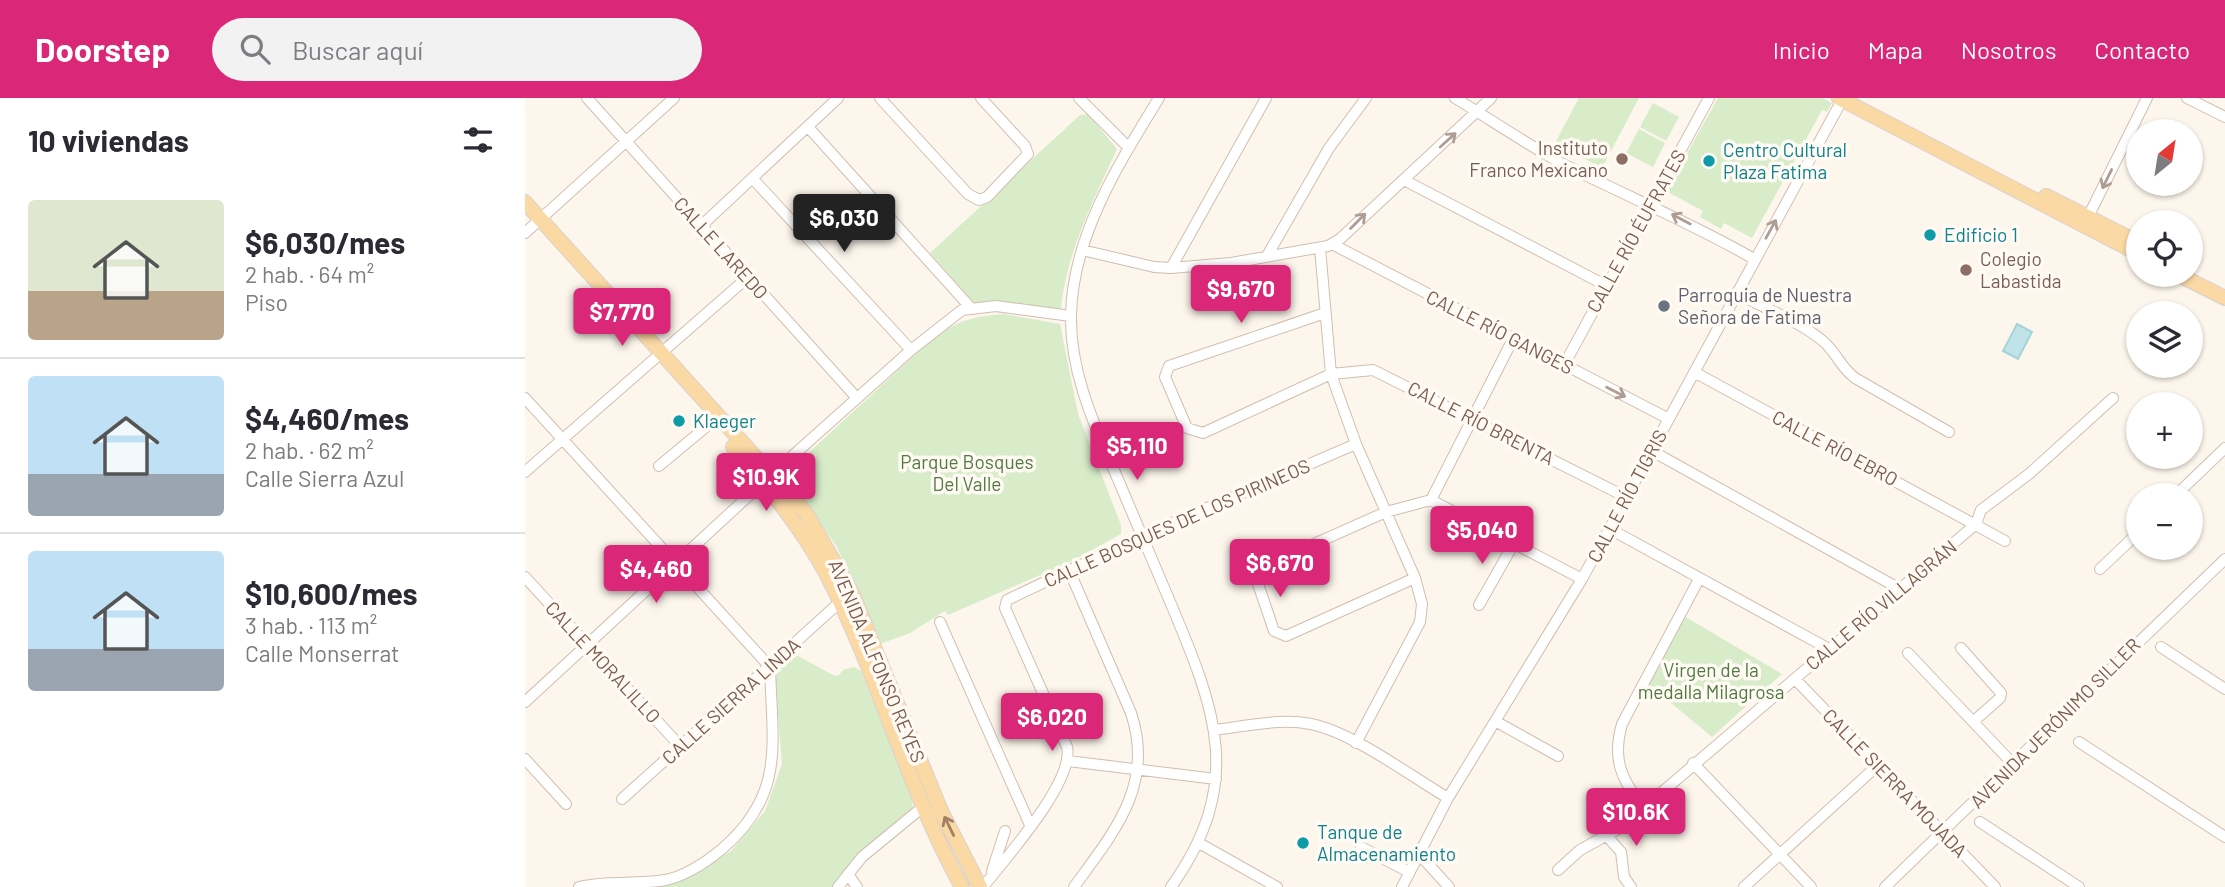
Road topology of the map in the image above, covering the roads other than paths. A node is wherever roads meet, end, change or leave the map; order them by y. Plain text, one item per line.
1 (587, 98) edge
2 (674, 98) edge
3 (838, 98) edge
4 (880, 98) edge
5 (981, 98) edge
6 (1079, 98) edge
7 (1159, 98) edge
8 (1266, 98) edge
9 (1366, 98) edge
10 (1455, 98) edge
11 (1491, 98) edge
12 (1709, 98) edge
13 (1845, 98) edge
14 (2147, 98) edge
15 (2186, 98) edge
16 (1478, 112) junction
17 (2225, 117) edge
18 (808, 127) junction
19 (627, 143) junction
20 (1129, 148) junction
21 (753, 179) junction
22 (1404, 180) junction
23 (525, 202) edge
24 (1650, 206) junction
25 (2088, 217) junction
26 (532, 222) edge
27 (701, 226) junction
28 (2126, 236) edge
29 (1332, 244) junction
30 (2126, 247) edge
31 (1320, 248) junction
32 (1082, 250) junction
33 (1266, 256) junction
34 (1754, 259) junction
35 (1171, 268) junction
36 (2203, 276) edge
37 (747, 278) junction
38 (1605, 285) junction
39 (2203, 287) edge
40 (2225, 287) edge
41 (1736, 293) junction
42 (2225, 298) edge
43 (970, 307) junction
44 (1325, 313) junction
45 (1071, 316) junction
46 (1513, 339) junction
47 (911, 350) junction
48 (657, 355) junction
49 (1564, 365) junction
50 (1694, 372) junction
51 (1331, 374) junction
52 (856, 397) junction
53 (525, 398) edge
54 (2113, 398) dead end
55 (715, 419) junction
56 (1669, 419) junction
57 (1472, 421) junction
58 (1949, 432) dead end
59 (562, 437) junction
60 (1356, 443) junction
61 (2225, 447) edge
62 (1652, 451) junction
63 (784, 463) junction
64 (659, 466) dead end
65 (525, 472) edge
66 (768, 478) junction
67 (2188, 483) edge
68 (1626, 497) junction
69 (1431, 500) junction
70 (1386, 512) junction
71 (806, 513) junction
72 (1976, 524) junction
73 (1610, 529) junction
74 (1142, 536) junction
75 (2005, 541) dead end
76 (1514, 543) junction
77 (2126, 544) edge
78 (2225, 559) edge
79 (679, 563) junction
80 (2100, 569) dead end
81 (1069, 570) junction
82 (525, 577) edge
83 (1415, 578) junction
84 (1582, 579) junction
85 (1699, 579) junction
86 (1900, 589) junction
87 (840, 602) junction
88 (1479, 605) dead end
89 (940, 622) dead end
90 (588, 645) junction
91 (2161, 647) dead end
92 (1961, 648) dead end
93 (1829, 649) junction
94 (1908, 653) dead end
95 (771, 667) junction
96 (1794, 679) junction
97 (2225, 689) edge
98 (525, 702) edge
99 (1495, 721) junction
100 (1974, 721) junction
101 (1215, 730) junction
102 (2079, 742) dead end
103 (1356, 743) junction
104 (680, 746) junction
105 (1558, 757) dead end
106 (525, 759) edge
107 (1068, 761) junction
108 (1693, 764) junction
109 (2013, 764) junction
110 (1878, 765) junction
111 (1139, 768) junction
112 (1216, 779) junction
113 (1448, 798) junction
114 (622, 799) dead end
115 (566, 804) dead end
116 (924, 806) junction
117 (1643, 807) junction
118 (1980, 822) dead end
119 (1030, 825) junction
120 (1005, 831) dead end
121 (1943, 833) junction
122 (1606, 835) junction
123 (2225, 837) edge
124 (1199, 843) junction
125 (1361, 847) dead end
126 (1418, 853) junction
127 (1780, 855) junction
128 (1558, 870) dead end
129 (1409, 872) junction
130 (848, 874) junction
131 (984, 885) edge
132 (579, 887) edge
133 (838, 887) edge
134 (857, 887) edge
135 (962, 887) edge
136 (1074, 887) edge
137 (1171, 887) edge
138 (1277, 887) edge
139 (1402, 887) edge
140 (1449, 887) edge
141 (1631, 887) edge
142 (1744, 887) edge
143 (1811, 887) edge
144 (1885, 887) edge
145 (1995, 887) edge
146 (2079, 887) edge

1 - 19 street, CALLE LAREDO
2 - 19 street
3 - 18 street
4 - 5 street
6 - 20 street
7 - 20 street
8 - 35 street
9 - 33 street
10 - 16 street
11 - 16 street
12 - 24 street, CALLE RÍO ÉUFRATES
13 - 25 main road
13 - 30 main road
34 -> 13 street, CALLE RÍO TIGRIS
14 -> 25 street
15 - 17 street
22 -> 16 street
16 - 24 street
18 - 21 street
18 - 43 street
19 - 26 street
19 - 27 street, CALLE LAREDO
20 - 32 street
21 - 27 street
21 - 47 street
29 -> 22 street
22 - 38 street
23 - 26 main road, AVENIDA ALFONSO REYES
34 -> 24 street
24 - 38 street, CALLE RÍO ÉUFRATES
25 - 28 main road
26 - 48 main road, AVENIDA ALFONSO REYES
27 - 37 street, CALLE LAREDO
29 - 31 street
29 - 46 street, CALLE RÍO GANGES
31 - 33 street
31 - 44 street
32 - 35 street
32 - 45 street
33 - 35 street
34 - 41 street, CALLE RÍO TIGRIS
36 - 40 main road
37 - 48 street
37 - 52 street, CALLE LAREDO
38 - 49 street, CALLE RÍO ÉUFRATES
39 - 42 main road
41 - 50 street, CALLE RÍO TIGRIS
41 - 58 street
43 - 45 street
43 - 47 street
44 - 51 street
44 - 51 street
45 - 74 street
46 - 49 street, CALLE RÍO GANGES
46 - 57 street
47 - 52 street
48 - 55 main road, AVENIDA ALFONSO REYES
48 - 59 street
49 -> 56 street, CALLE RÍO GANGES
50 - 56 street, CALLE RÍO TIGRIS
50 - 72 street, CALLE RÍO EBRO
51 - 57 street, CALLE RÍO BRENTA
51 - 60 street
52 - 63 street
53 - 59 street
54 - 72 street, CALLE RÍO VILLAGRÁN
55 - 64 street
55 - 66 main road, AVENIDA ALFONSO REYES
56 - 62 street, CALLE RÍO TIGRIS
57 - 68 street, CALLE RÍO BRENTA
57 - 69 street
59 - 65 street
59 - 79 street
60 - 70 street
60 - 74 street, CALLE BOSQUES DE LOS PIRINEOS
61 - 67 street
62 - 68 street, CALLE RÍO TIGRIS
62 - 86 street
63 - 66 street
63 - 71 main road
66 - 71 main road, AVENIDA ALFONSO REYES
66 - 79 street
66 - 87 main road, AVENIDA ALFONSO REYES
68 - 73 street, CALLE RÍO TIGRIS
69 - 70 street
69 - 76 street
70 - 83 street
70 - 83 street
131 -> 71 main road, AVENIDA ALFONSO REYES
72 - 75 street, CALLE RÍO EBRO
72 - 86 street, CALLE RÍO VILLAGRÁN
73 - 84 street, CALLE RÍO TIGRIS
73 - 85 street
74 - 81 street, CALLE BOSQUES DE LOS PIRINEOS
74 - 101 street
76 - 84 street
76 - 88 street
77 - 80 street
78 - 109 street, AVENIDA JERÓNIMO SILLER
79 - 90 street
79 - 95 street
81 - 107 street, CALLE BOSQUES DE LOS PIRINEOS
81 - 111 street
82 - 90 street, CALLE MORALILLO
83 - 103 street
84 - 99 street, CALLE RÍO TIGRIS
85 - 93 street
85 - 117 street
86 - 93 street, CALLE RÍO VILLAGRÁN
87 - 95 street, CALLE SIERRA LINDA
87 - 116 main road, AVENIDA ALFONSO REYES
89 - 119 street
90 - 98 street
90 - 104 street, CALLE MORALILLO
91 - 97 street
92 - 100 street
93 - 96 street, CALLE RÍO VILLAGRÁN
94 - 100 street
95 - 104 street, CALLE SIERRA LINDA
95 - 132 street
96 - 108 street, CALLE RÍO VILLAGRÁN
96 - 110 street, CALLE SIERRA MOJADA
99 - 105 street
99 - 113 street, CALLE RÍO TIGRIS
100 - 109 street
101 - 103 street
101 - 112 street
102 - 123 street
103 - 113 street
104 - 114 street, CALLE SIERRA LINDA
106 - 115 street
107 - 111 street
107 - 119 street
108 - 117 street, CALLE RÍO VILLAGRÁN
108 - 127 street
109 - 121 street, AVENIDA JERÓNIMO SILLER
110 - 121 street, CALLE SIERRA MOJADA
110 - 127 street
111 - 112 street
111 - 136 street
112 - 124 street
113 - 126 street, CALLE RÍO TIGRIS
116 - 130 street
116 - 135 main road, AVENIDA ALFONSO REYES
117 - 122 street, CALLE RÍO VILLAGRÁN
118 - 146 street
119 - 131 street
120 - 131 street
121 - 144 street, AVENIDA JERÓNIMO SILLER
121 - 145 street, CALLE SIERRA MOJADA
122 - 128 street, CALLE RÍO VILLAGRÁN
122 - 141 street
124 - 137 street
124 - 138 street
125 - 129 street
126 - 129 street, CALLE RÍO TIGRIS
126 - 140 street
127 - 142 street
127 - 143 street
129 - 139 street, CALLE RÍO TIGRIS
130 - 133 street
130 - 134 street

